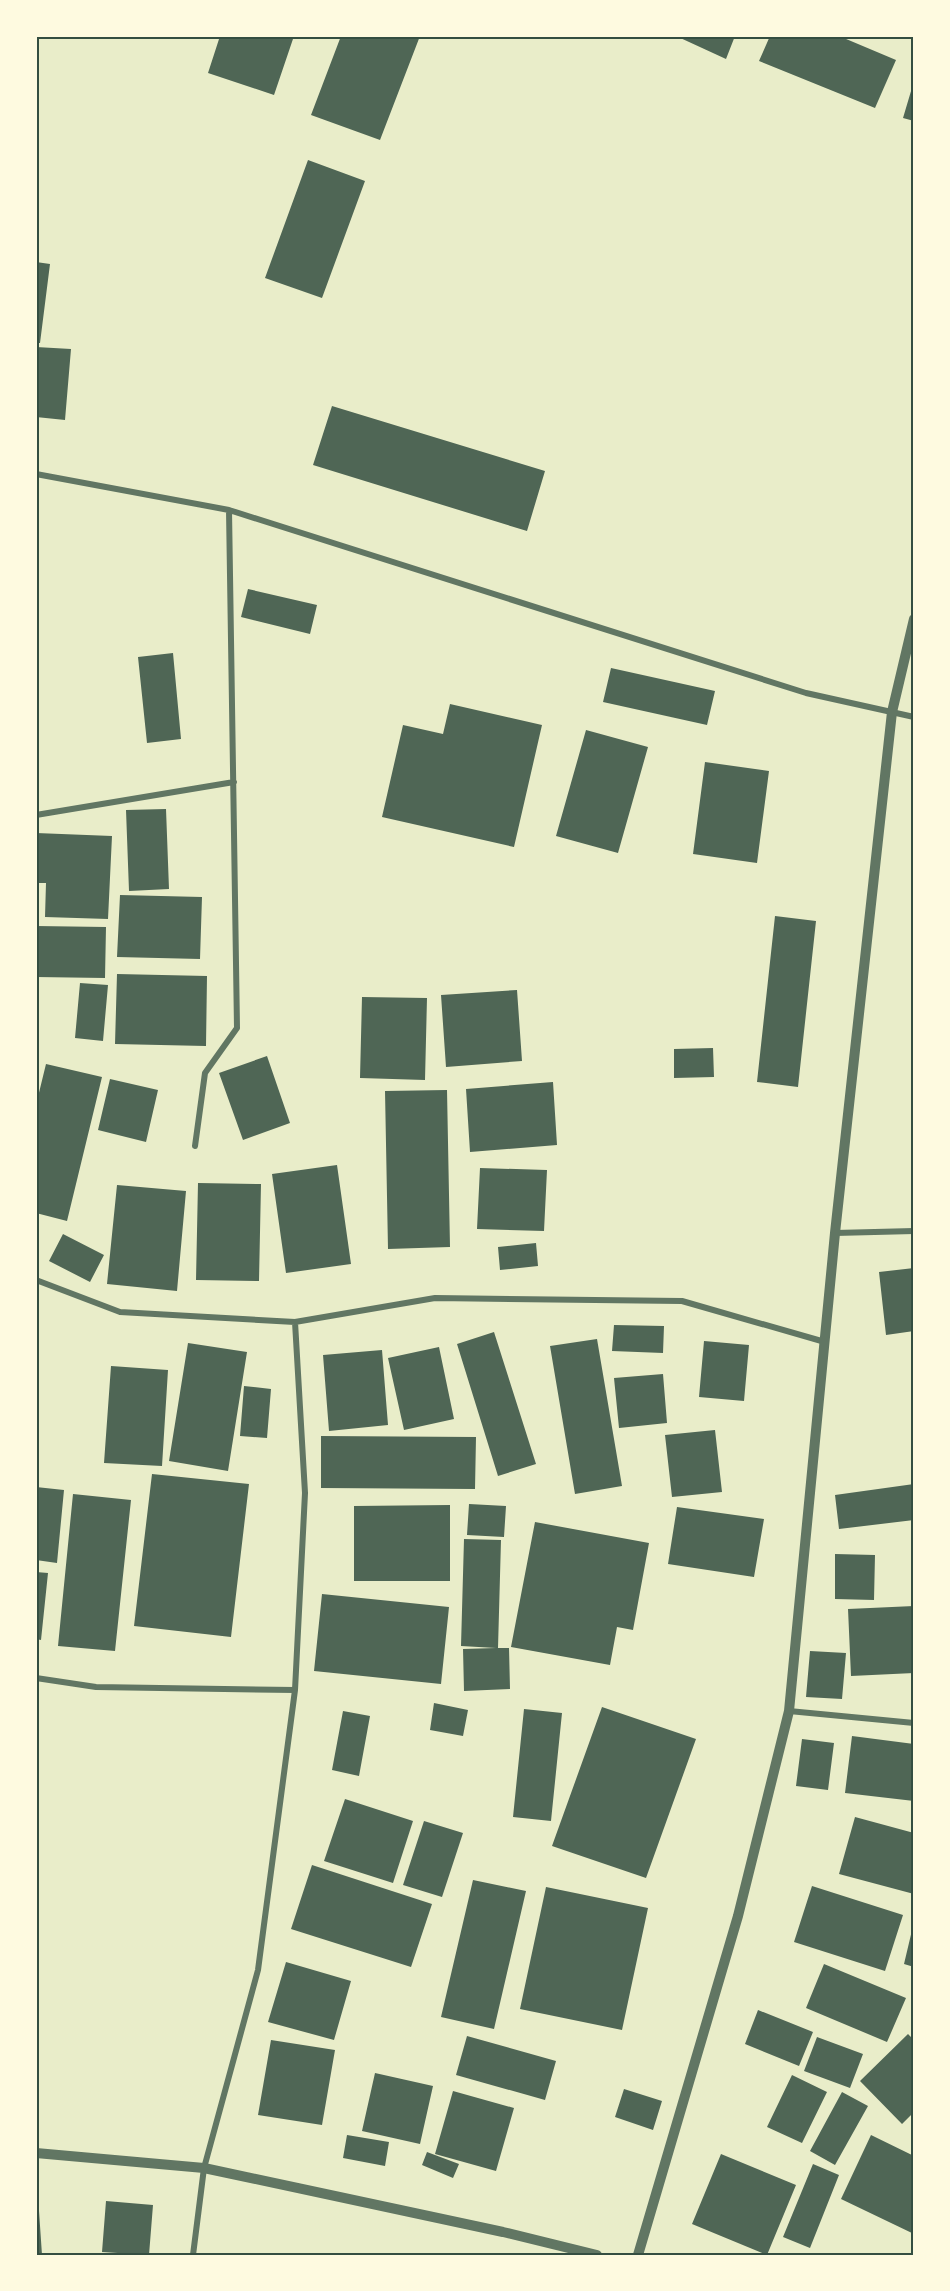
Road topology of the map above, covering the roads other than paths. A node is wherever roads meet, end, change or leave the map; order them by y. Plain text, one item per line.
1 (36, 474) edge
2 (230, 510) junction
3 (914, 619) edge
4 (892, 712) junction
5 (914, 717) edge
6 (234, 782) junction
7 (36, 815) edge
8 (195, 1146) dead end
9 (914, 1231) edge
10 (835, 1233) junction
11 (36, 1280) edge
12 (294, 1322) junction
13 (825, 1342) junction
14 (36, 1678) edge
15 (295, 1689) junction
16 (789, 1711) junction
17 (914, 1723) edge
18 (36, 2153) edge
19 (204, 2168) junction
20 (194, 2255) edge
21 (597, 2255) edge
22 (638, 2255) edge

1 - 2 street
2 - 4 street
2 - 6 street
3 - 4 street
4 - 5 street
4 - 10 street
6 - 7 street
6 - 8 street
9 - 10 street
10 - 13 street
11 - 12 street
12 - 13 street
12 - 15 street
13 - 16 street
14 - 15 street
15 - 19 street
16 - 17 street
16 - 22 street
18 - 19 street
19 - 20 street
19 - 21 street

